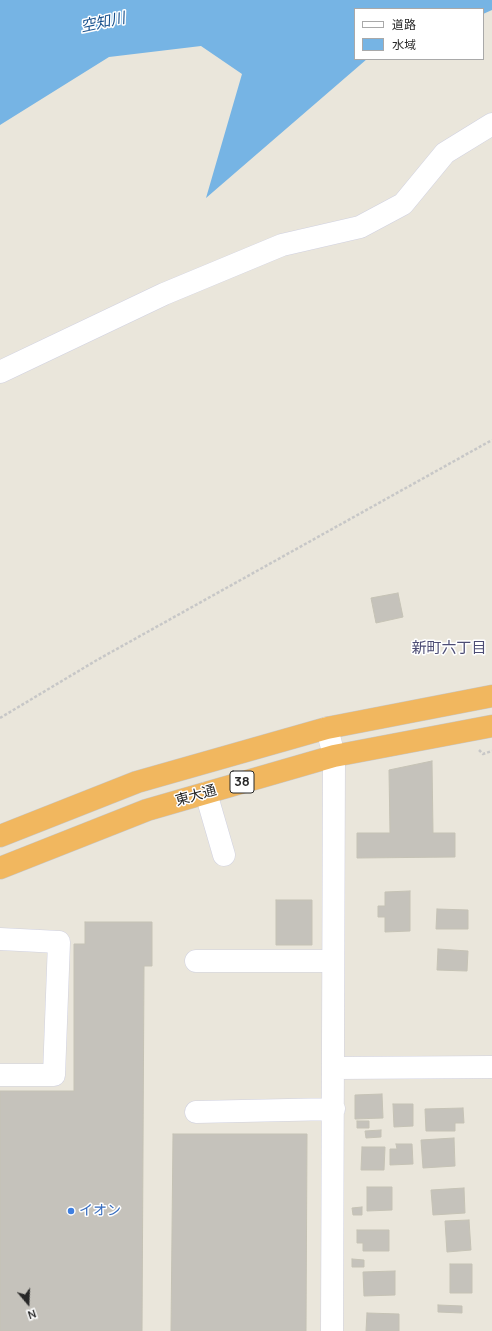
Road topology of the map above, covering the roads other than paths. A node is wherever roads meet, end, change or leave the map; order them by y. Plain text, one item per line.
1 (492, 124) edge
2 (0, 372) edge
3 (492, 696) edge
4 (492, 726) edge
5 (327, 728) junction
6 (334, 756) junction
7 (206, 793) junction
8 (0, 836) edge
9 (224, 855) dead end
10 (0, 868) edge
11 (0, 939) edge
12 (196, 960) dead end
13 (332, 961) junction
14 (492, 1066) edge
15 (334, 1068) junction
16 (0, 1075) edge
17 (334, 1109) junction
18 (196, 1112) dead end
19 (332, 1331) edge

1 - 2 street
3 - 5 highway, 38
4 - 6 highway, 東大通 / 38
5 - 6 street
5 - 8 highway, 38
6 - 7 highway, 東大通 / 38
6 - 13 street
7 - 9 street
7 - 10 highway, 東大通 / 38
11 - 16 street
12 - 13 street
13 - 15 street
14 - 15 street
15 - 17 street
17 - 18 street
17 - 19 street

